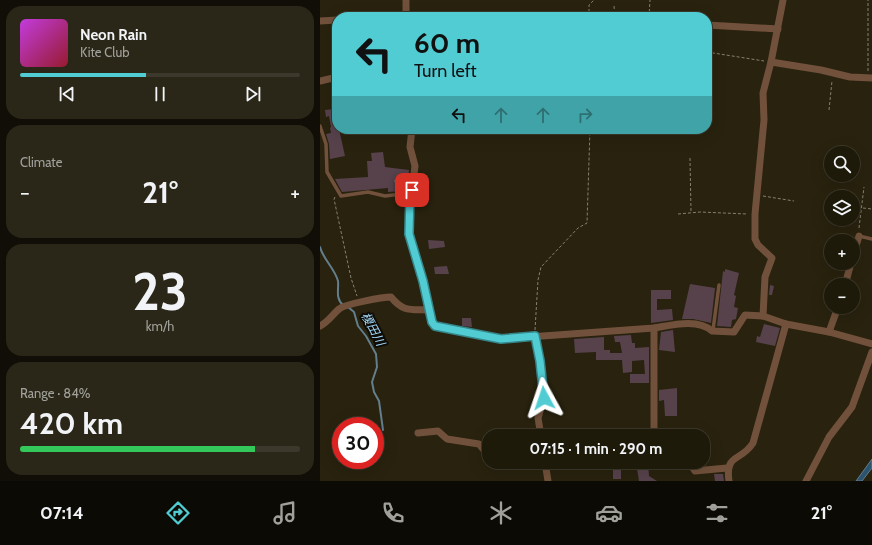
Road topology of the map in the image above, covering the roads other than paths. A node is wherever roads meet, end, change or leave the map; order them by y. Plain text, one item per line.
1 (406, 0) edge
2 (783, 0) edge
3 (406, 12) edge
4 (332, 20) edge
5 (320, 21) edge
6 (712, 25) edge
7 (778, 29) junction
8 (772, 62) junction
9 (332, 78) edge
10 (870, 78) edge
11 (320, 81) edge
12 (320, 126) edge
13 (411, 134) edge
14 (410, 193) junction
15 (860, 236) edge
16 (872, 239) edge
17 (719, 285) dead end
18 (430, 310) junction
19 (835, 314) edge
20 (763, 316) junction
21 (786, 324) junction
22 (320, 326) edge
23 (654, 328) junction
24 (712, 331) junction
25 (828, 332) junction
26 (535, 336) junction
27 (872, 344) edge
28 (872, 352) edge
29 (540, 429) edge
30 (654, 429) edge
31 (418, 433) dead end
32 (482, 448) edge
33 (727, 468) junction
34 (546, 469) edge
35 (694, 469) edge
36 (548, 481) edge
37 (729, 481) edge
38 (806, 481) edge

1 - 3 street
2 - 7 street
4 - 5 street
6 - 7 street
7 - 8 street
8 - 10 street
8 - 20 street
9 - 11 street
12 - 14 lane
13 - 14 street
14 - 18 street
15 - 16 lane
17 - 24 lane
18 - 22 street
18 - 26 street
19 - 25 street
20 - 21 street
20 - 24 street
21 - 25 street
21 - 33 street
23 - 24 street
23 - 26 street
23 - 30 street
25 - 27 street
26 - 29 street
28 - 38 street
31 - 32 street
33 - 35 street
33 - 37 street
34 - 36 street

